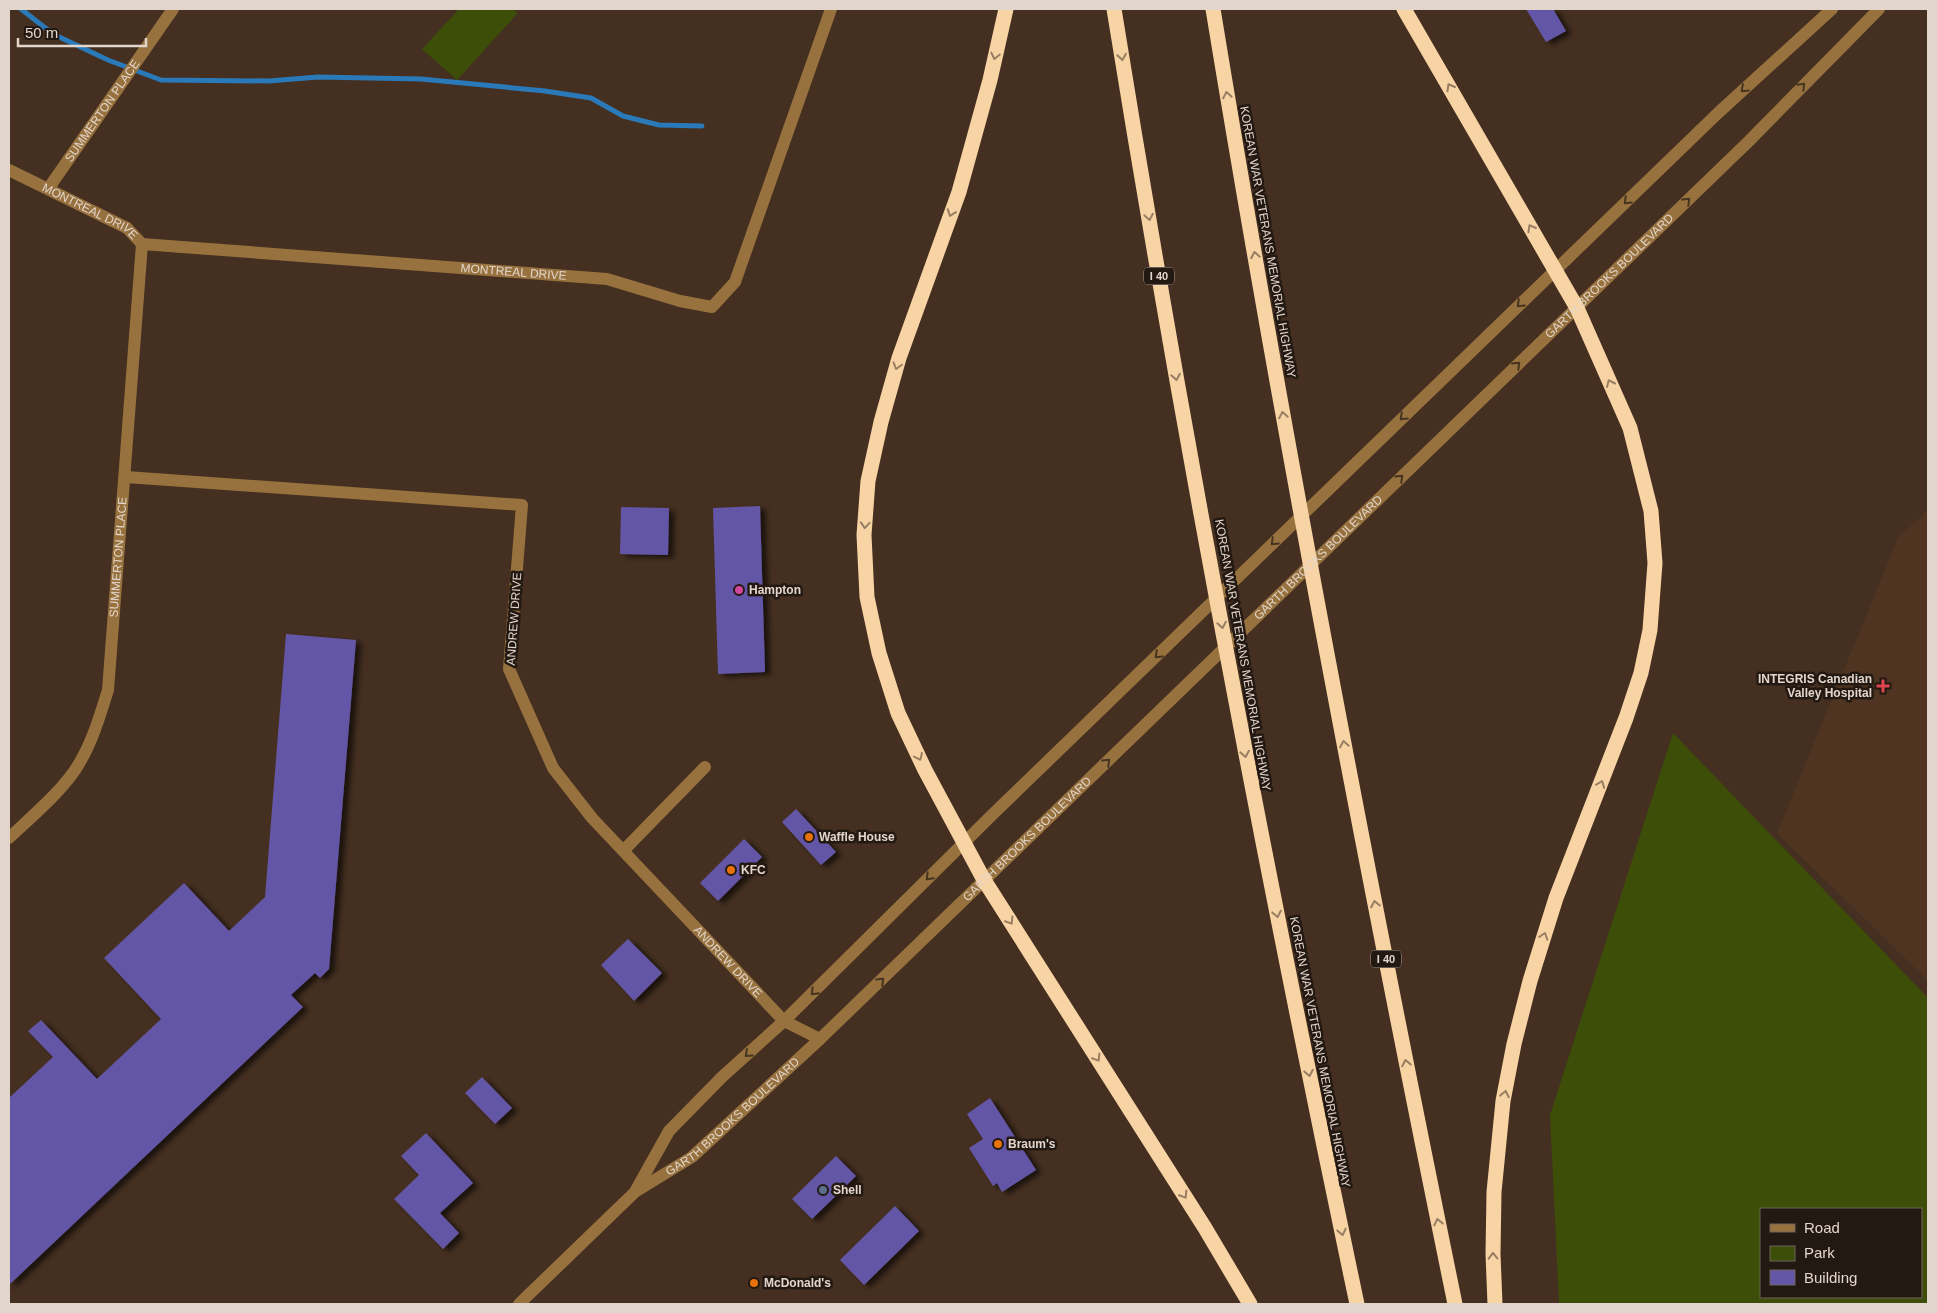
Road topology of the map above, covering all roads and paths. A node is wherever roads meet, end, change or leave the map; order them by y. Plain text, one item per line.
1 (173, 9) edge
2 (831, 9) edge
3 (1006, 9) edge
4 (1114, 9) edge
5 (1213, 9) edge
6 (1404, 9) edge
7 (1832, 9) edge
8 (1879, 9) edge
9 (9, 170) edge
10 (48, 189) junction
11 (142, 244) junction
12 (1555, 270) junction
13 (1577, 308) junction
14 (126, 477) junction
15 (705, 767) dead end
16 (9, 838) edge
17 (964, 843) junction
18 (624, 850) junction
19 (984, 880) junction
20 (784, 1021) junction
21 (820, 1039) junction
22 (635, 1192) junction
23 (519, 1304) edge
24 (1250, 1304) edge
25 (1357, 1304) edge
26 (1455, 1304) edge
27 (1496, 1304) edge

1 - 10 street, SUMMERTON PLACE
2 - 11 street, MONTREAL DRIVE
3 -> 17 highway
4 -> 25 highway, KOREAN WAR VETERANS MEMORIAL HIGHWAY / I 40
26 -> 5 highway, KOREAN WAR VETERANS MEMORIAL HIGHWAY / I 40
12 -> 6 highway
7 -> 12 street, GARTH BROOKS BOULEVARD
13 -> 8 street, GARTH BROOKS BOULEVARD
9 - 10 street, MONTREAL DRIVE
10 - 11 street, MONTREAL DRIVE
11 - 14 street, SUMMERTON PLACE
12 - 13 highway
12 -> 17 street, GARTH BROOKS BOULEVARD
19 -> 13 street, GARTH BROOKS BOULEVARD
27 -> 13 highway
14 - 16 street, SUMMERTON PLACE
14 - 18 street, ANDREW DRIVE
15 - 18 street
17 - 19 highway
17 -> 20 street, GARTH BROOKS BOULEVARD
18 - 20 street, ANDREW DRIVE
21 -> 19 street, GARTH BROOKS BOULEVARD
19 -> 24 highway
20 - 21 street, ANDREW DRIVE
20 -> 22 street, GARTH BROOKS BOULEVARD
21 - 22 street, GARTH BROOKS BOULEVARD
22 - 23 street, GARTH BROOKS BOULEVARD

